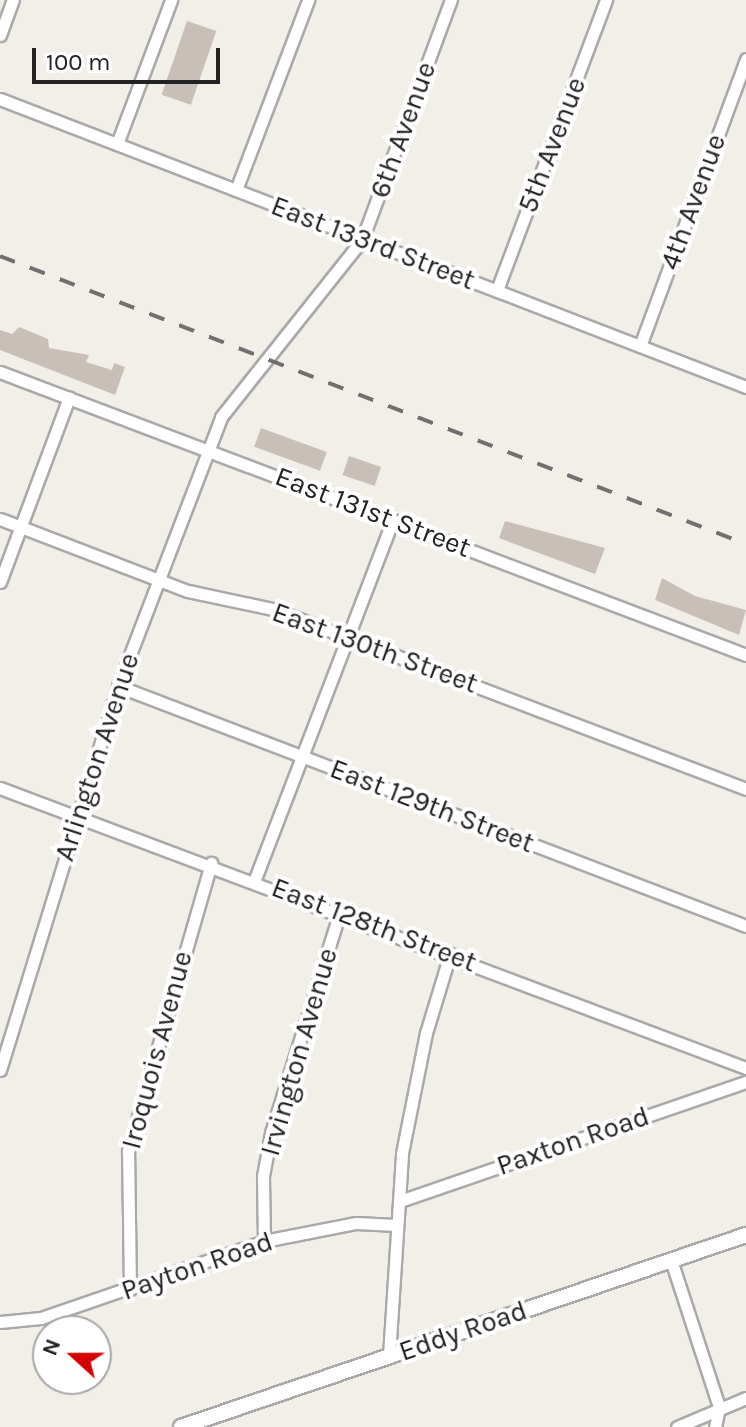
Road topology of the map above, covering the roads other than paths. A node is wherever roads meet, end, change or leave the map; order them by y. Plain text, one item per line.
1 (13, 0) edge
2 (171, 0) edge
3 (308, 0) edge
4 (451, 0) edge
5 (606, 0) edge
6 (0, 35) edge
7 (746, 59) edge
8 (0, 99) edge
9 (117, 144) junction
10 (236, 190) junction
11 (362, 240) junction
12 (497, 290) junction
13 (640, 346) junction
14 (0, 372) edge
15 (746, 387) edge
16 (69, 397) junction
17 (208, 449) junction
18 (0, 519) edge
19 (393, 520) junction
20 (21, 527) junction
21 (157, 579) junction
22 (0, 582) edge
23 (348, 636) junction
24 (746, 655) edge
25 (118, 686) junction
26 (302, 756) junction
27 (0, 788) edge
28 (746, 789) edge
29 (79, 813) junction
30 (211, 863) junction
31 (255, 879) junction
32 (340, 912) junction
33 (746, 926) edge
34 (450, 954) junction
35 (746, 1068) edge
36 (0, 1070) edge
37 (746, 1082) edge
38 (400, 1201) junction
39 (396, 1225) junction
40 (746, 1235) edge
41 (264, 1241) junction
42 (671, 1260) junction
43 (130, 1289) junction
44 (0, 1322) edge
45 (389, 1356) junction
46 (746, 1398) edge
47 (719, 1407) junction
48 (181, 1427) edge
49 (677, 1427) edge
50 (715, 1427) edge

1 - 6 street
2 - 9 street
3 - 10 street
4 - 11 street, 6th Avenue
5 - 12 street, 5th Avenue
7 - 13 street, 4th Avenue
8 - 9 street, East 133rd Street
9 - 10 street, East 133rd Street
10 - 11 street, East 133rd Street
11 - 12 street, East 133rd Street
11 - 17 street, 6th Avenue
12 - 13 street, East 133rd Street
13 - 15 street, East 133rd Street
14 - 16 street, East 131st Street
16 - 17 street, East 131st Street
16 - 20 street
17 - 19 street, East 131st Street
17 - 21 street, Arlington Avenue
18 - 20 street, East 130th Street
19 - 23 street
19 - 24 street, East 131st Street
20 - 21 street, East 130th Street
20 - 22 street
21 - 23 street, East 130th Street
21 - 25 street, Arlington Avenue
23 - 26 street
23 - 28 street, East 130th Street
25 - 26 street, East 129th Street
25 - 29 street, Arlington Avenue
26 - 31 street
26 - 33 street, East 129th Street
27 - 29 street, East 128th Street
29 - 30 street, East 128th Street
29 - 36 street, Arlington Avenue
30 - 31 street, East 128th Street
30 - 43 street, Iroquois Avenue
31 - 32 street, East 128th Street
32 - 34 street, East 128th Street
32 - 41 street, Irvington Avenue
34 - 35 street, East 128th Street
34 - 38 street
37 - 38 street, Paxton Road
38 - 39 street
39 - 41 street, Payton Road
39 - 45 street
40 - 42 street, Eddy Road
41 - 43 street, Payton Road
42 - 45 street, Eddy Road
42 - 47 street
43 - 44 street, Payton Road
45 - 48 street, Eddy Road
46 - 47 street
47 - 49 street
47 - 50 street

